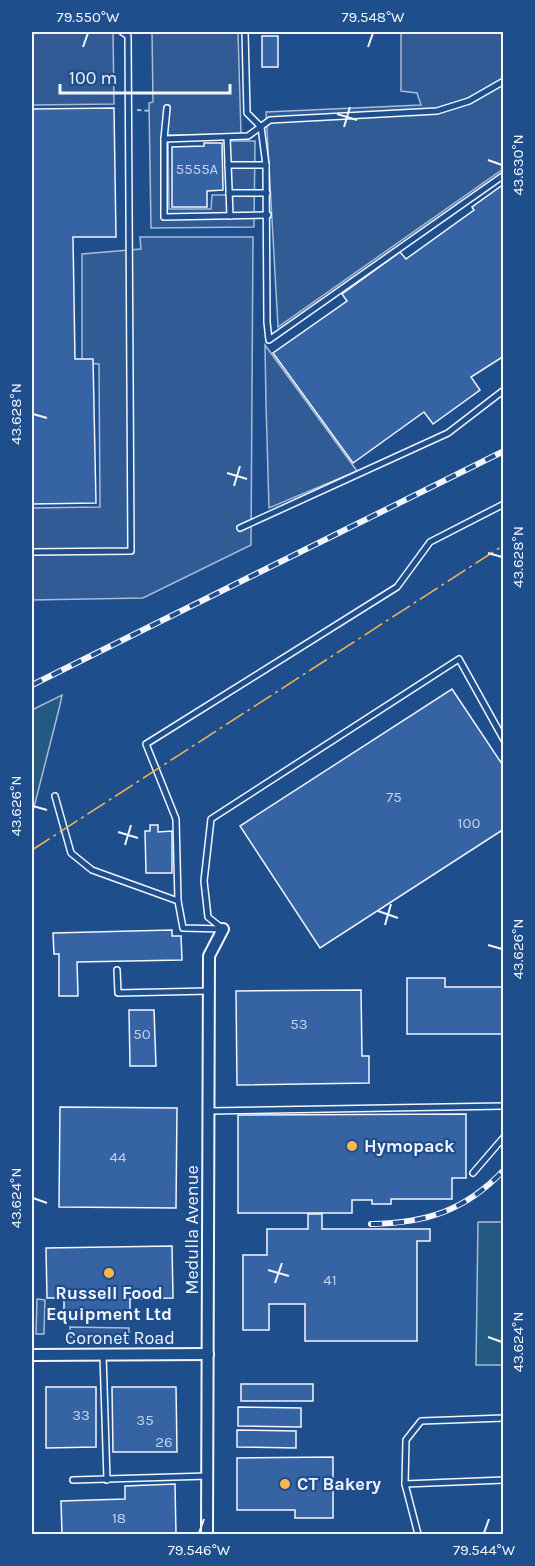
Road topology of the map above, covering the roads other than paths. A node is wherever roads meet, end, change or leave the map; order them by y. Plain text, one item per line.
1 (122, 32) edge
2 (135, 32) edge
3 (245, 32) edge
4 (128, 36) junction
5 (504, 81) edge
6 (166, 108) dead end
7 (261, 127) junction
8 (227, 137) junction
9 (164, 139) junction
10 (228, 165) junction
11 (266, 165) junction
12 (504, 175) edge
13 (229, 193) junction
14 (267, 193) junction
15 (268, 215) junction
16 (230, 216) junction
17 (504, 390) edge
18 (504, 504) edge
19 (240, 528) dead end
20 (32, 552) edge
21 (504, 740) edge
22 (55, 796) dead end
23 (178, 901) junction
24 (223, 929) junction
25 (117, 970) dead end
26 (209, 991) junction
27 (504, 1106) edge
28 (209, 1111) junction
29 (504, 1137) edge
30 (473, 1173) dead end
31 (208, 1354) junction
32 (32, 1355) edge
33 (103, 1355) junction
34 (504, 1418) edge
35 (208, 1476) junction
36 (73, 1480) dead end
37 (107, 1480) junction
38 (504, 1480) edge
39 (405, 1484) junction
40 (207, 1534) edge
41 (418, 1534) edge

1 - 4 lane
2 - 4 lane
3 - 7 lane
4 - 20 lane
5 - 7 lane
6 - 9 lane
7 - 8 lane
7 - 11 lane
8 - 9 lane
8 - 10 lane
9 - 16 lane
10 - 11 lane
10 - 13 lane
11 - 14 lane
12 - 15 lane
13 - 14 lane
13 - 16 lane
14 - 15 lane
15 - 16 lane
17 - 19 lane
18 - 23 lane
21 - 24 lane
22 - 23 lane
23 - 24 lane
24 - 26 street, Medulla Avenue
25 - 26 lane
26 - 28 street, Medulla Avenue
27 - 28 lane
28 - 31 street, Medulla Avenue
29 - 30 lane
31 - 33 street, Coronet Road
31 - 35 street, Medulla Avenue
32 - 33 street, Coronet Road
33 - 37 lane
34 - 39 lane
35 - 37 lane
35 - 40 street, Medulla Avenue
36 - 37 lane
38 - 39 lane
39 - 41 lane

